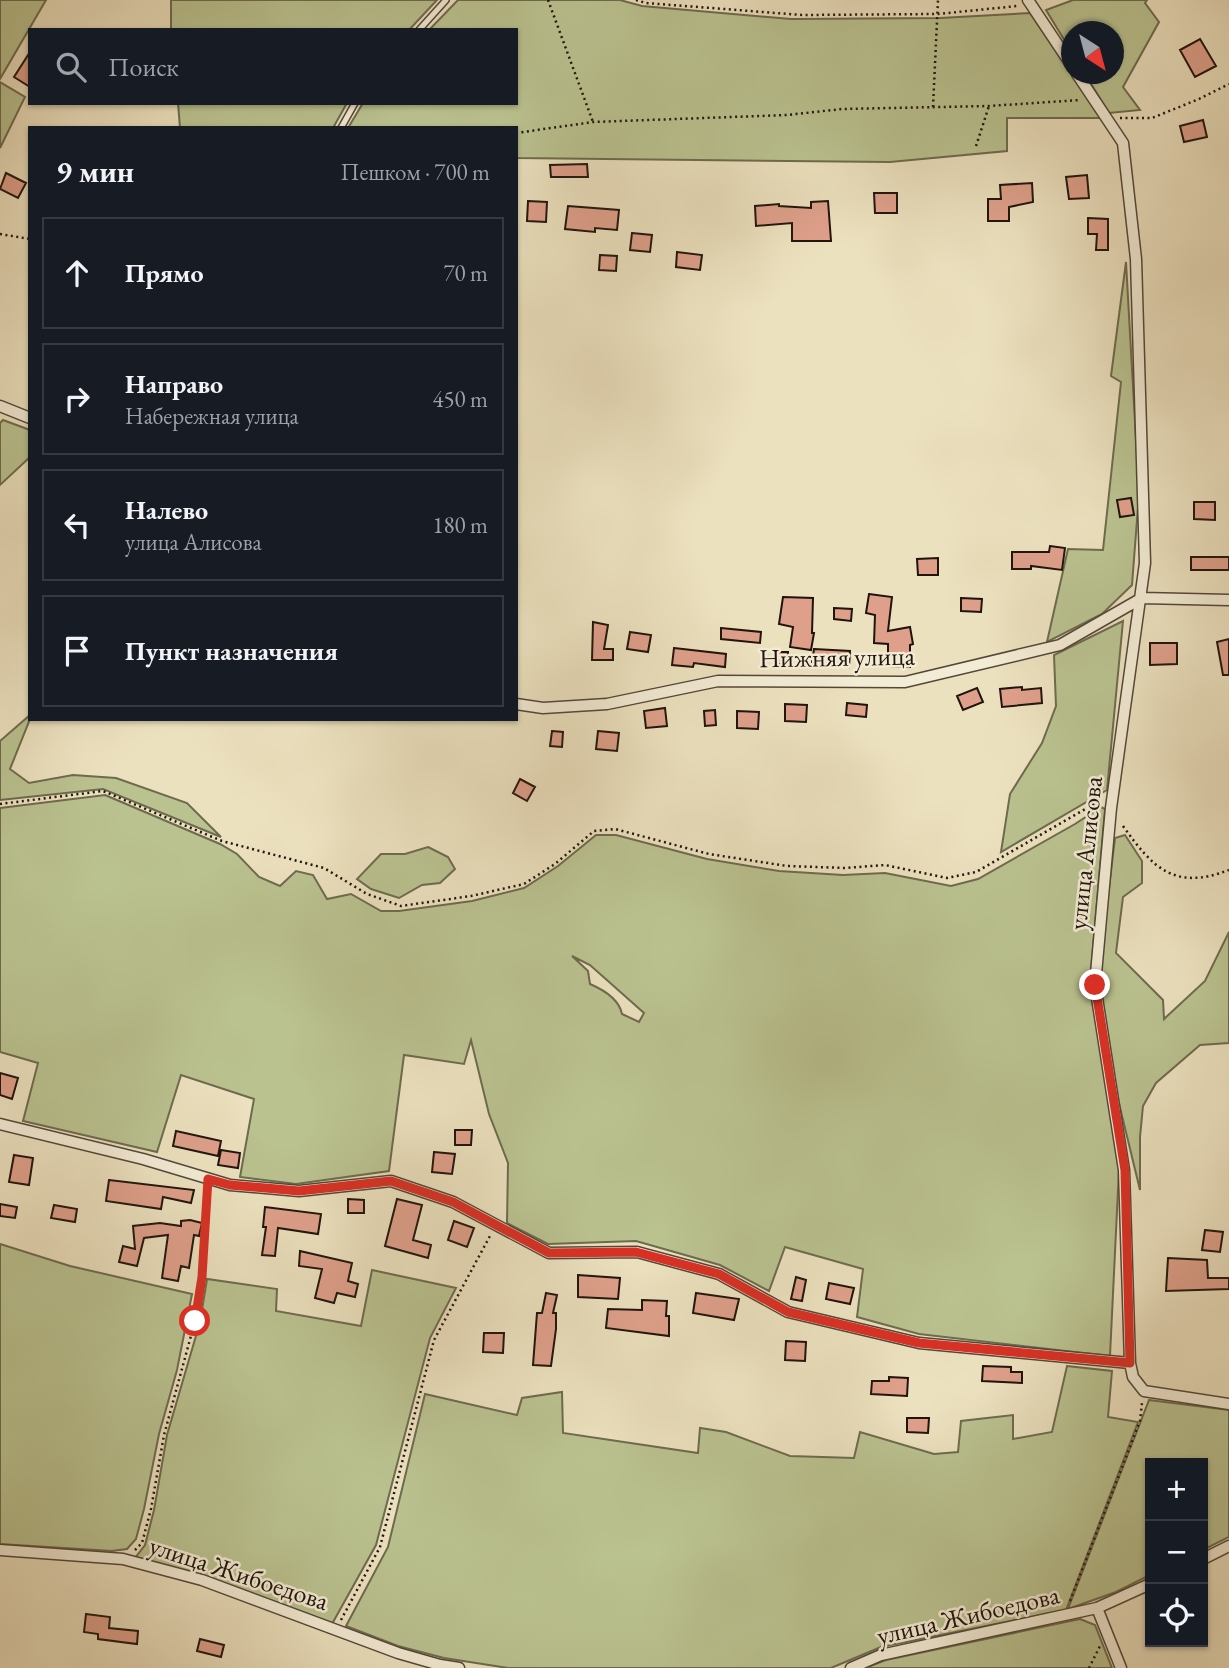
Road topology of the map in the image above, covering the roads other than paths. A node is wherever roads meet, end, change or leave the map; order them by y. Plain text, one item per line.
1 (446, 0) edge
2 (1030, 3) edge
3 (421, 28) edge
4 (1061, 50) edge
5 (1084, 84) edge
6 (354, 105) edge
7 (342, 126) edge
8 (0, 406) edge
9 (28, 417) edge
10 (1142, 598) junction
11 (1229, 600) edge
12 (518, 704) edge
13 (0, 1124) edge
14 (1130, 1363) junction
15 (1229, 1404) edge
16 (1229, 1546) edge
17 (0, 1550) edge
18 (1208, 1556) edge
19 (1145, 1586) edge
20 (1097, 1608) junction
21 (458, 1668) edge
22 (851, 1668) edge
23 (1121, 1668) edge

1 - 3 lane
2 - 4 street
5 - 10 street, улица Алисова
6 - 7 lane
8 - 9 street
10 - 11 street
10 - 12 street, Нижняя улица
10 - 14 street, улица Алисова
13 - 14 street
14 - 15 street
16 - 18 street
17 - 21 street, улица Жибоедова
19 - 20 street, улица Жибоедова
20 - 22 street, улица Жибоедова
20 - 23 street, улица Жибоедова

